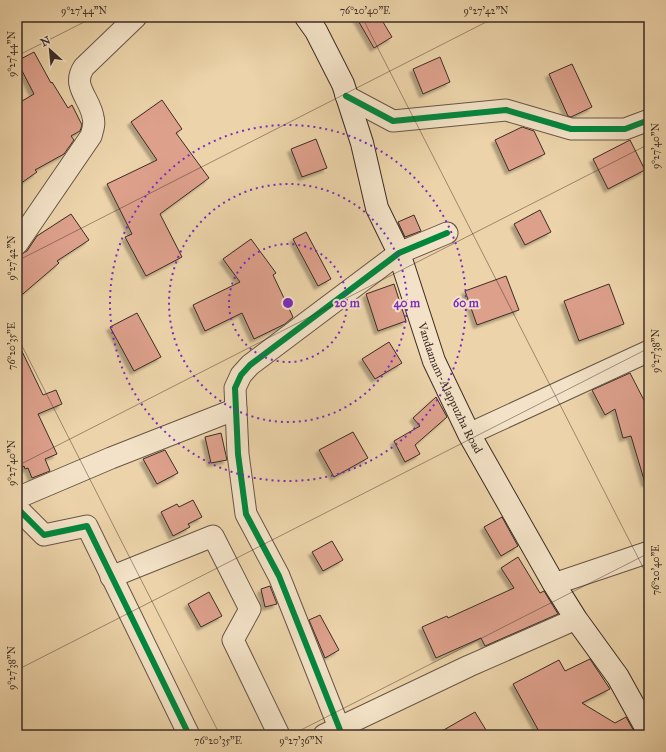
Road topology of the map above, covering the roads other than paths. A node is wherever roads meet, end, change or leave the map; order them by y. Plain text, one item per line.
1 (136, 17) edge
2 (306, 17) edge
3 (346, 96) junction
4 (649, 120) edge
5 (447, 233) dead end
6 (17, 244) edge
7 (399, 253) junction
8 (649, 351) edge
9 (236, 409) junction
10 (469, 434) junction
11 (17, 498) edge
12 (17, 508) edge
13 (649, 552) edge
14 (111, 577) junction
15 (554, 584) junction
16 (576, 619) junction
17 (335, 732) edge
18 (649, 733) edge
19 (189, 735) edge
20 (279, 735) edge

1 - 6 street
2 - 3 main road, Vandaanam-Alappuzha Road
3 - 4 street
3 - 7 main road, Vandaanam-Alappuzha Road
5 - 7 street
7 - 9 street
7 - 10 main road, Vandaanam-Alappuzha Road
8 - 10 street
9 - 11 street
9 - 17 street
10 - 15 main road, Vandaanam-Alappuzha Road
12 - 14 street
13 - 15 street
14 - 19 street
14 - 20 street
15 - 16 main road, Vandaanam-Alappuzha Road
16 - 17 street
16 - 18 main road, Vandaanam-Alappuzha Road

